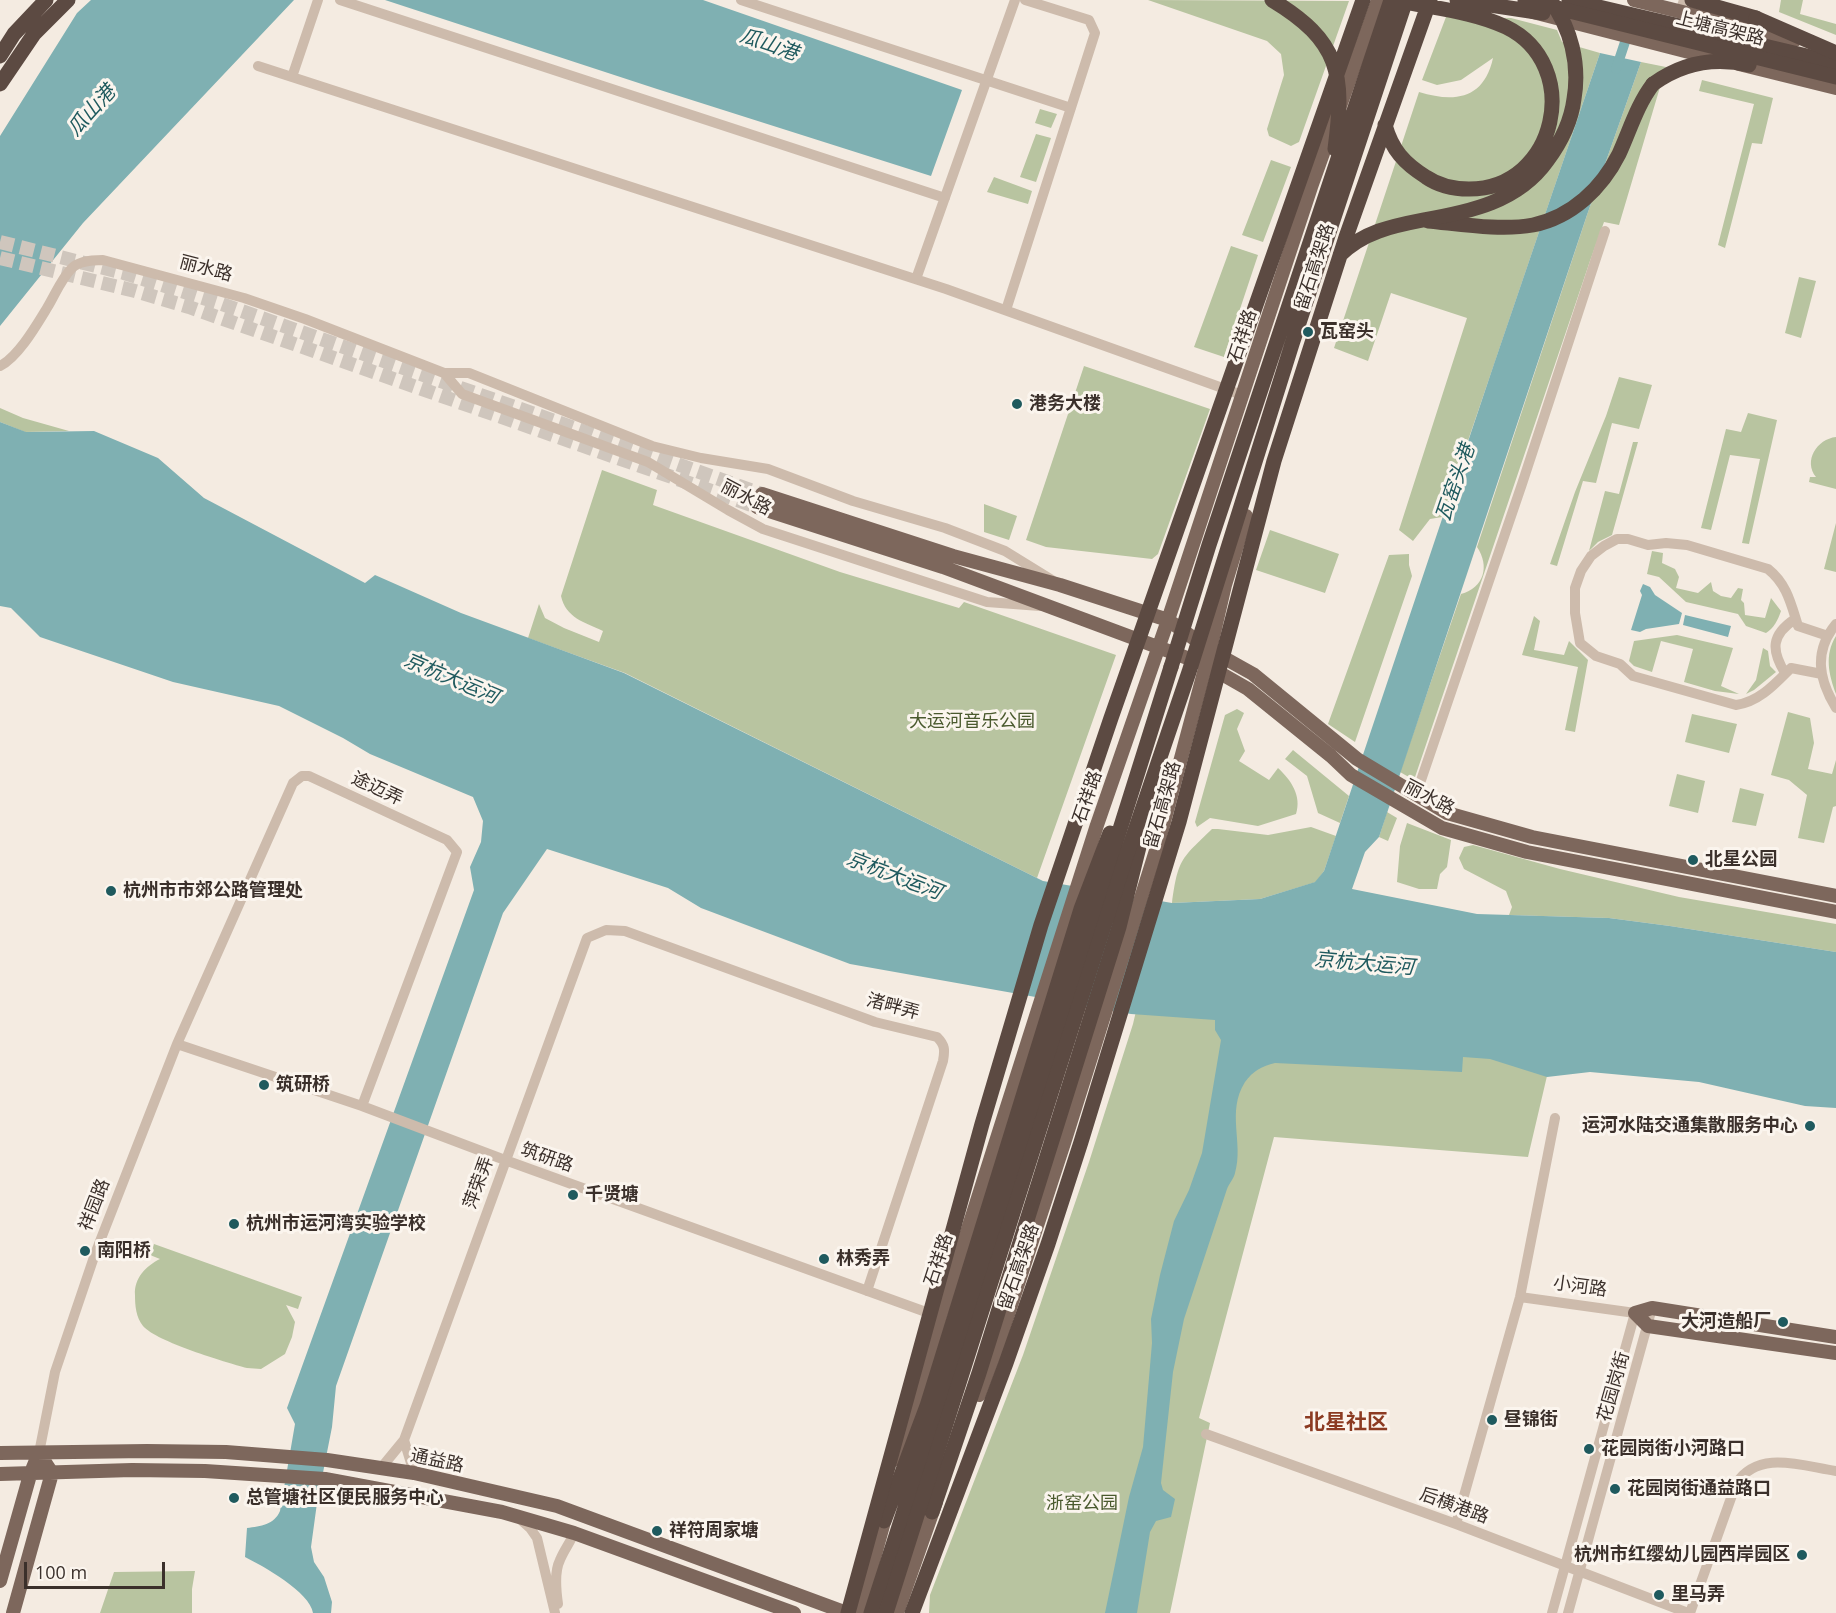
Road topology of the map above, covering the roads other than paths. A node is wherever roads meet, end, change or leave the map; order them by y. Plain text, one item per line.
1 (46, 0) edge
2 (68, 0) edge
3 (318, 0) edge
4 (340, 0) edge
5 (741, 0) edge
6 (1015, 0) edge
7 (1025, 0) edge
8 (1272, 0) edge
9 (1363, 0) edge
10 (1378, 0) edge
11 (1393, 0) edge
12 (1406, 0) edge
13 (1413, 0) edge
14 (1430, 0) edge
15 (1457, 0) edge
16 (1486, 0) edge
17 (1525, 0) edge
18 (1550, 0) edge
19 (1569, 0) edge
20 (1634, 0) edge
21 (1692, 0) edge
22 (1720, 0) edge
23 (1682, 6) edge
24 (1756, 18) junction
25 (1589, 22) junction
26 (1836, 51) edge
27 (0, 56) edge
28 (1386, 58) junction
29 (1836, 63) edge
30 (258, 66) dead end
31 (292, 77) junction
32 (1836, 77) edge
33 (987, 80) junction
34 (0, 84) edge
35 (1836, 87) edge
36 (1071, 108) junction
37 (1328, 191) junction
38 (945, 198) junction
39 (1422, 220) junction
40 (1605, 231) dead end
41 (916, 279) junction
42 (1006, 310) junction
43 (1292, 344) junction
44 (0, 366) edge
45 (444, 373) junction
46 (1242, 395) junction
47 (762, 494) tunnel mouth
48 (757, 507) tunnel mouth
49 (1059, 585) junction
50 (1051, 607) junction
51 (1796, 619) junction
52 (1168, 620) junction
53 (1836, 624) edge
54 (1828, 636) junction
55 (1158, 648) junction
56 (1210, 650) junction
57 (1206, 665) junction
58 (1785, 673) junction
59 (1822, 674) junction
60 (1836, 708) edge
61 (1148, 739) junction
62 (1159, 763) junction
63 (1416, 795) junction
64 (1836, 896) edge
65 (1836, 912) edge
66 (586, 938) joint
67 (177, 1044) junction
68 (362, 1106) junction
69 (1556, 1118) dead end
70 (505, 1160) junction
71 (867, 1291) junction
72 (1520, 1297) junction
73 (1652, 1308) junction
74 (1635, 1313) junction
75 (940, 1317) junction
76 (1648, 1326) junction
77 (1836, 1337) edge
78 (1836, 1353) edge
79 (1206, 1434) dead end
80 (404, 1440) junction
81 (0, 1453) edge
82 (39, 1453) junction
83 (381, 1468) junction
84 (1836, 1471) edge
85 (52, 1473) junction
86 (414, 1473) junction
87 (0, 1474) edge
88 (30, 1474) junction
89 (932, 1512) junction
90 (515, 1516) junction
91 (884, 1521) junction
92 (1456, 1524) junction
93 (574, 1533) junction
94 (673, 1548) junction
95 (638, 1556) junction
96 (1566, 1567) junction
97 (1579, 1573) junction
98 (0, 1581) edge
99 (13, 1613) edge
100 (555, 1613) edge
101 (560, 1613) edge
102 (794, 1613) edge
103 (848, 1613) edge
104 (859, 1613) edge
105 (871, 1613) edge
106 (886, 1613) edge
107 (897, 1613) edge
108 (912, 1613) edge
109 (1552, 1613) edge
110 (1568, 1613) edge
111 (1689, 1613) edge

1 - 27 highway
2 - 34 highway
3 - 31 street
4 - 38 street
5 - 33 street
6 - 33 street
7 - 36 street
8 - 37 highway, bridge
9 - 103 highway, bridge
10 - 46 main road, 石祥路
11 - 28 highway, bridge
11 - 37 highway, 留石高架路, bridge
12 - 28 highway, 留石高架路, bridge
13 - 56 main road
14 - 108 highway, 留石高架路, bridge
15 - 25 highway, bridge
16 - 25 main road
17 - 25 highway, 上塘高架路, bridge
18 - 39 highway, bridge
19 - 29 highway, 上塘高架路
20 - 23 main road
21 - 24 highway
22 - 24 highway
23 - 26 main road
24 - 26 highway, bridge
25 - 32 highway, 上塘高架路, bridge
25 - 35 main road
28 - 43 highway, 留石高架路, bridge
30 - 31 street
31 - 41 street
33 - 36 street
33 - 38 street
35 - 39 highway, bridge
36 - 42 street
37 - 61 highway, 留石高架路, bridge
38 - 41 street
39 - 43 highway, bridge
40 - 63 street
41 - 42 street
42 - 46 street
43 - 62 highway, 留石高架路, bridge
44 - 45 street, 丽水路
45 - 49 street, 丽水路
45 - 50 street, 丽水路
46 - 52 main road, 石祥路
47 - 49 main road, 丽水路
48 - 50 main road, 丽水路
49 - 52 main road, 丽水路
50 - 55 main road, 丽水路
51 - 54 street
51 - 58 street
51 - 58 street
52 - 55 main road, 石祥路
52 - 56 main road, 丽水路
53 - 54 street
54 - 59 street
55 - 57 main road, 丽水路
55 - 75 main road, 石祥路
56 - 57 main road
56 - 63 main road, 丽水路
57 - 65 main road, 丽水路
57 - 89 main road
58 - 59 street
59 - 60 street
61 - 91 highway
61 - 105 highway, 留石高架路
62 - 89 highway, bridge
62 - 106 highway, 留石高架路, bridge
63 - 64 main road, 丽水路
66 - 70 street, 萍荣弄
66 - 71 street, 渚畔弄
67 - 68 street, 筑研路
67 - 68 street, 途迈弄
67 - 82 street, 祥园路
68 - 70 street, 筑研路
69 - 72 street
70 - 71 street, 筑研路
70 - 80 street, 萍荣弄
71 - 75 street, 筑研路
72 - 74 street, 小河路
72 - 92 street
73 - 74 main road, 小河路
73 - 76 street, 花园岗街
73 - 77 main road, 小河路
74 - 76 main road
74 - 96 street, 花园岗街
75 - 91 main road, 石祥路
76 - 78 main road
76 - 97 street, 花园岗街
79 - 92 street, 后横港路
80 - 83 street, 萍荣弄
80 - 86 street
81 - 82 main road, 通益路
82 - 83 main road, 通益路
82 - 85 main road
82 - 88 main road, 祥园路
83 - 86 main road, 通益路
84 - 111 street
85 - 88 main road, 通益路
85 - 90 main road, 通益路
85 - 99 main road
86 - 94 main road, 通益路
87 - 88 main road, 通益路
88 - 98 main road, 祥园路
89 - 107 main road
90 - 93 main road, 通益路
90 - 100 street
91 - 104 main road, 石祥路
92 - 96 street, 后横港路
93 - 95 main road, 通益路
93 - 101 street
94 - 95 main road
94 - 103 main road, 通益路
95 - 102 main road, 通益路
96 - 97 street, 后横港路
96 - 109 street, 花园岗街
97 - 110 street, 花园岗街
97 - 111 street, 后横港路

